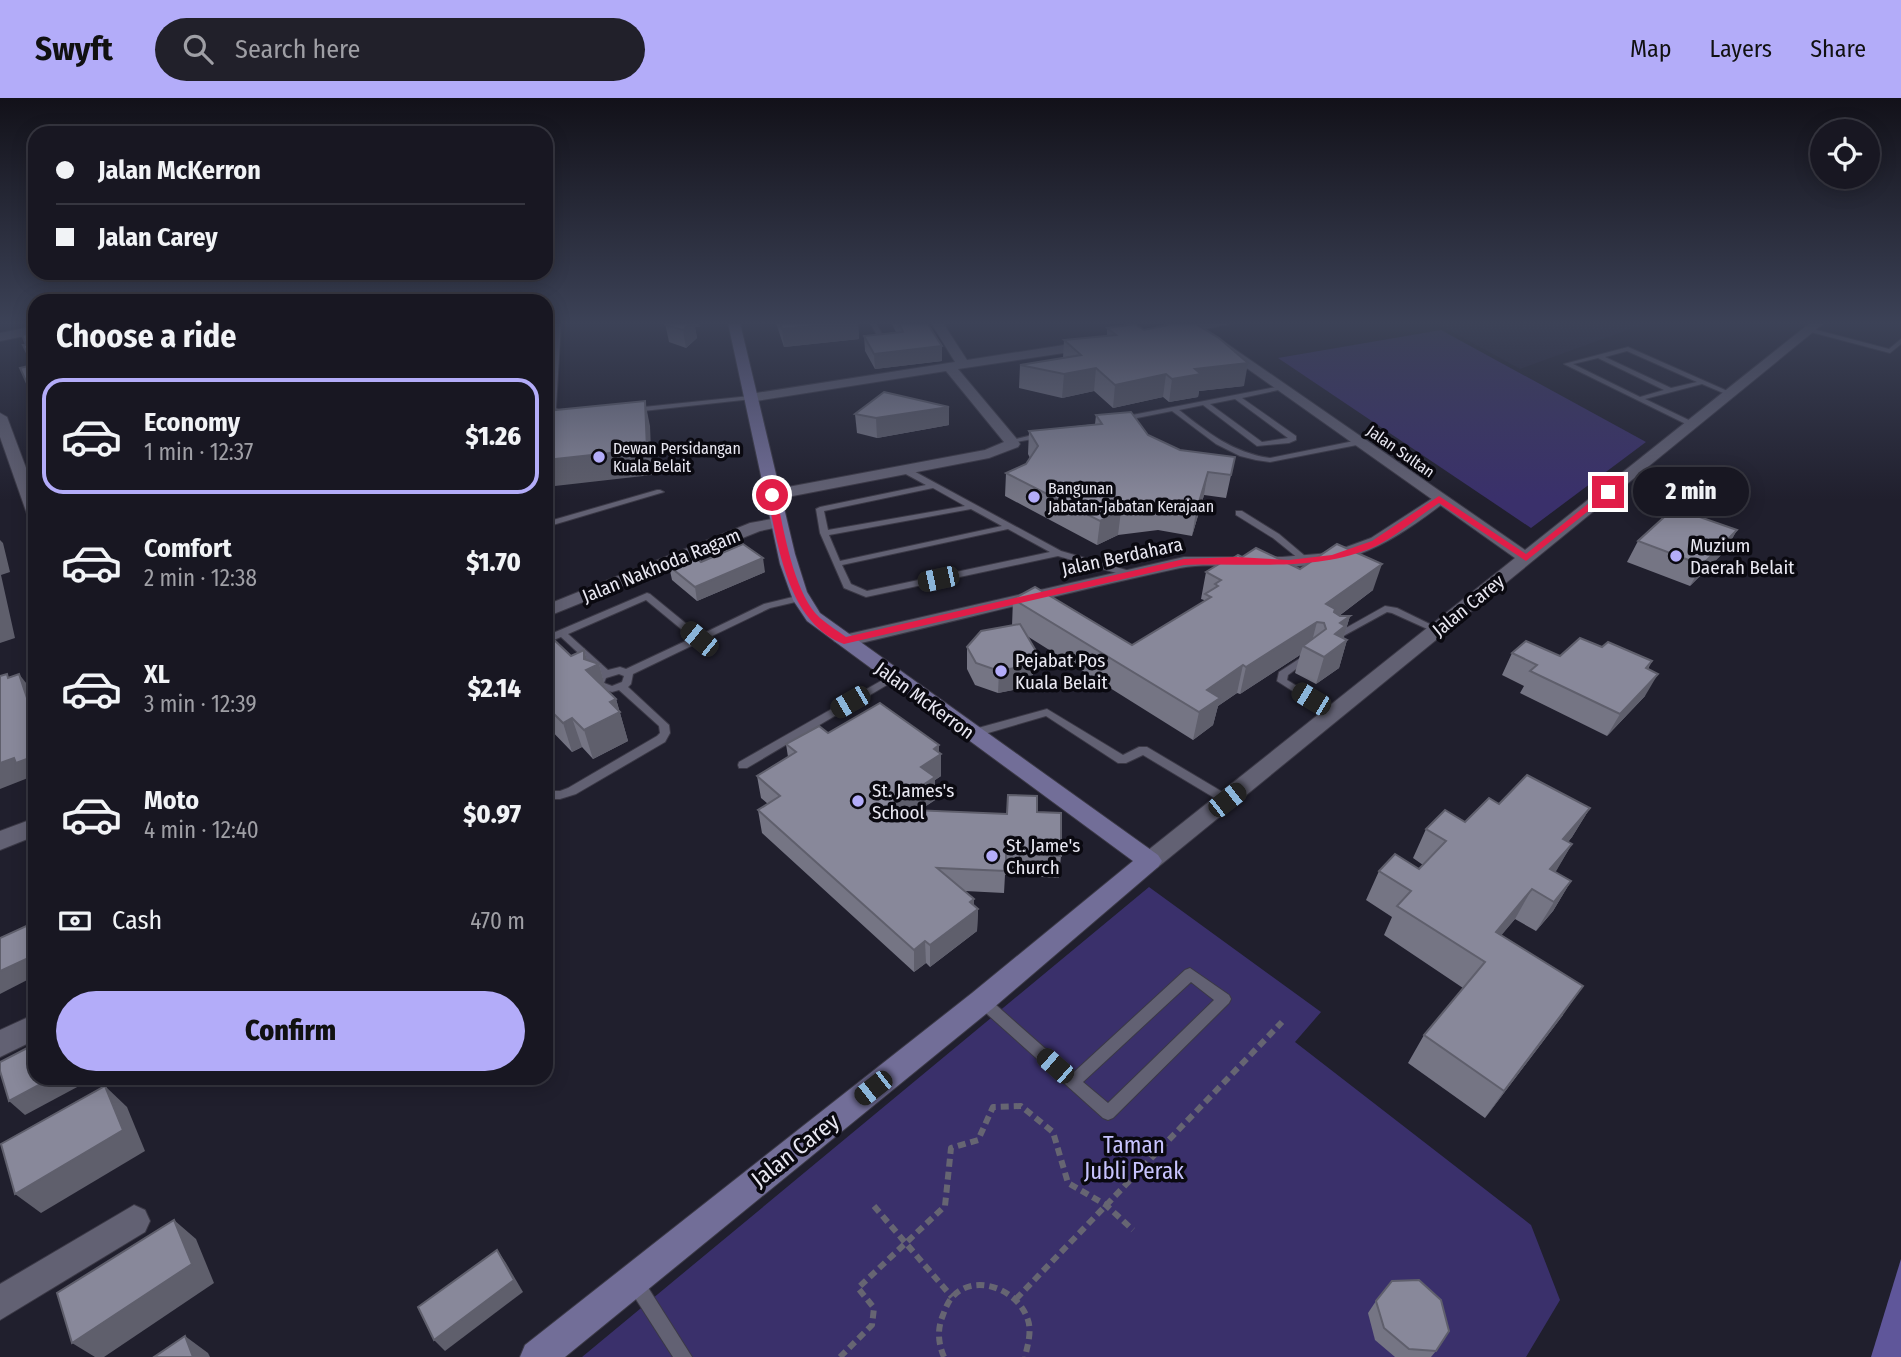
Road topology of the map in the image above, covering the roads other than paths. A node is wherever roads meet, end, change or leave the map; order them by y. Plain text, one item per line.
1 (747, 382) edge
2 (855, 382) edge
3 (968, 382) edge
4 (1272, 382) edge
5 (1604, 382) edge
6 (1653, 382) edge
7 (1703, 382) joint
8 (1745, 382) edge
9 (1281, 388) junction
10 (1671, 390) junction
11 (1730, 394) junction
12 (1237, 397) junction
13 (750, 398) junction
14 (1639, 399) junction
15 (1204, 403) junction
16 (1173, 409) junction
17 (553, 410) edge
18 (630, 410) edge
19 (570, 416) edge
20 (0, 417) edge
21 (1119, 419) edge
22 (1692, 425) junction
23 (1052, 433) edge
24 (1011, 441) junction
25 (1359, 442) junction
26 (905, 470) junction
27 (932, 486) junction
28 (660, 492) dead end
29 (28, 495) edge
30 (772, 495) junction
31 (1439, 499) junction
32 (970, 507) junction
33 (1239, 513) dead end
34 (553, 523) edge
35 (778, 523) junction
36 (1007, 527) junction
37 (824, 533) junction
38 (1058, 554) junction
39 (1526, 558) junction
40 (1307, 561) junction
41 (837, 564) junction
42 (1130, 574) junction
43 (801, 598) junction
44 (553, 608) edge
45 (1437, 629) junction
46 (562, 633) junction
47 (553, 637) edge
48 (1333, 638) edge
49 (699, 639) junction
50 (844, 641) junction
51 (1311, 654) edge
52 (606, 673) junction
53 (627, 673) junction
54 (893, 677) junction
55 (622, 687) junction
56 (1334, 713) junction
57 (971, 734) junction
58 (743, 765) dead end
59 (553, 795) edge
60 (1227, 800) junction
61 (28, 830) edge
62 (0, 841) edge
63 (1150, 861) junction
64 (982, 1001) junction
65 (28, 1030) edge
66 (0, 1044) edge
67 (1073, 1082) junction
68 (134, 1221) dead end
69 (633, 1279) junction
70 (0, 1303) edge
71 (537, 1357) edge
72 (683, 1357) edge

1 - 13 main road, Jalan McKerron
2 - 13 street
3 - 24 street
4 - 9 street, Jalan Sultan
5 - 14 lane
6 - 10 lane
7 - 10 lane
7 - 11 lane
8 - 11 street, Jalan Carey
9 - 12 lane
9 - 25 street, Jalan Sultan
10 - 14 lane
11 - 22 street, Jalan Carey
12 - 15 lane
12 - 15 lane
13 - 18 lane
13 - 30 main road, Jalan McKerron
14 - 22 lane
15 - 16 lane
16 - 21 lane
16 - 25 lane
17 - 19 lane
20 - 29 street
22 - 39 street, Jalan Carey
23 - 24 lane
24 - 26 street
25 - 31 street, Jalan Sultan
26 - 27 lane
26 - 30 street
27 - 32 lane
27 - 37 lane
28 - 34 lane
30 - 35 main road, Jalan McKerron
31 - 39 street, Jalan Sultan
31 - 40 street, Jalan Berdahara
32 - 36 lane
32 - 37 lane
33 - 40 lane
35 - 43 main road, Jalan McKerron
35 - 44 street, Jalan Nakhoda Ragam
36 - 38 lane
36 - 41 lane
37 - 41 lane
38 - 41 lane
38 - 42 lane
39 - 45 street, Jalan Carey
40 - 42 street, Jalan Berdahara
42 - 50 street, Jalan Berdahara
43 - 49 lane
43 - 50 main road, Jalan McKerron
45 - 48 lane
45 - 56 street, Jalan Carey
46 - 47 lane
46 - 49 lane
46 - 52 lane
49 - 53 lane
50 - 54 main road, Jalan McKerron
51 - 56 lane
52 - 53 lane
52 - 55 lane
53 - 55 lane
54 - 57 main road, Jalan McKerron
54 - 58 lane
55 - 59 lane
56 - 60 street, Jalan Carey
57 - 60 lane
57 - 63 main road, Jalan McKerron
60 - 63 street, Jalan Carey
61 - 62 street
63 - 64 main road, Jalan Carey
64 - 67 lane
64 - 69 main road, Jalan Carey
65 - 66 street
67 - 67 lane
68 - 70 street
69 - 71 main road, Jalan Carey
69 - 72 lane

